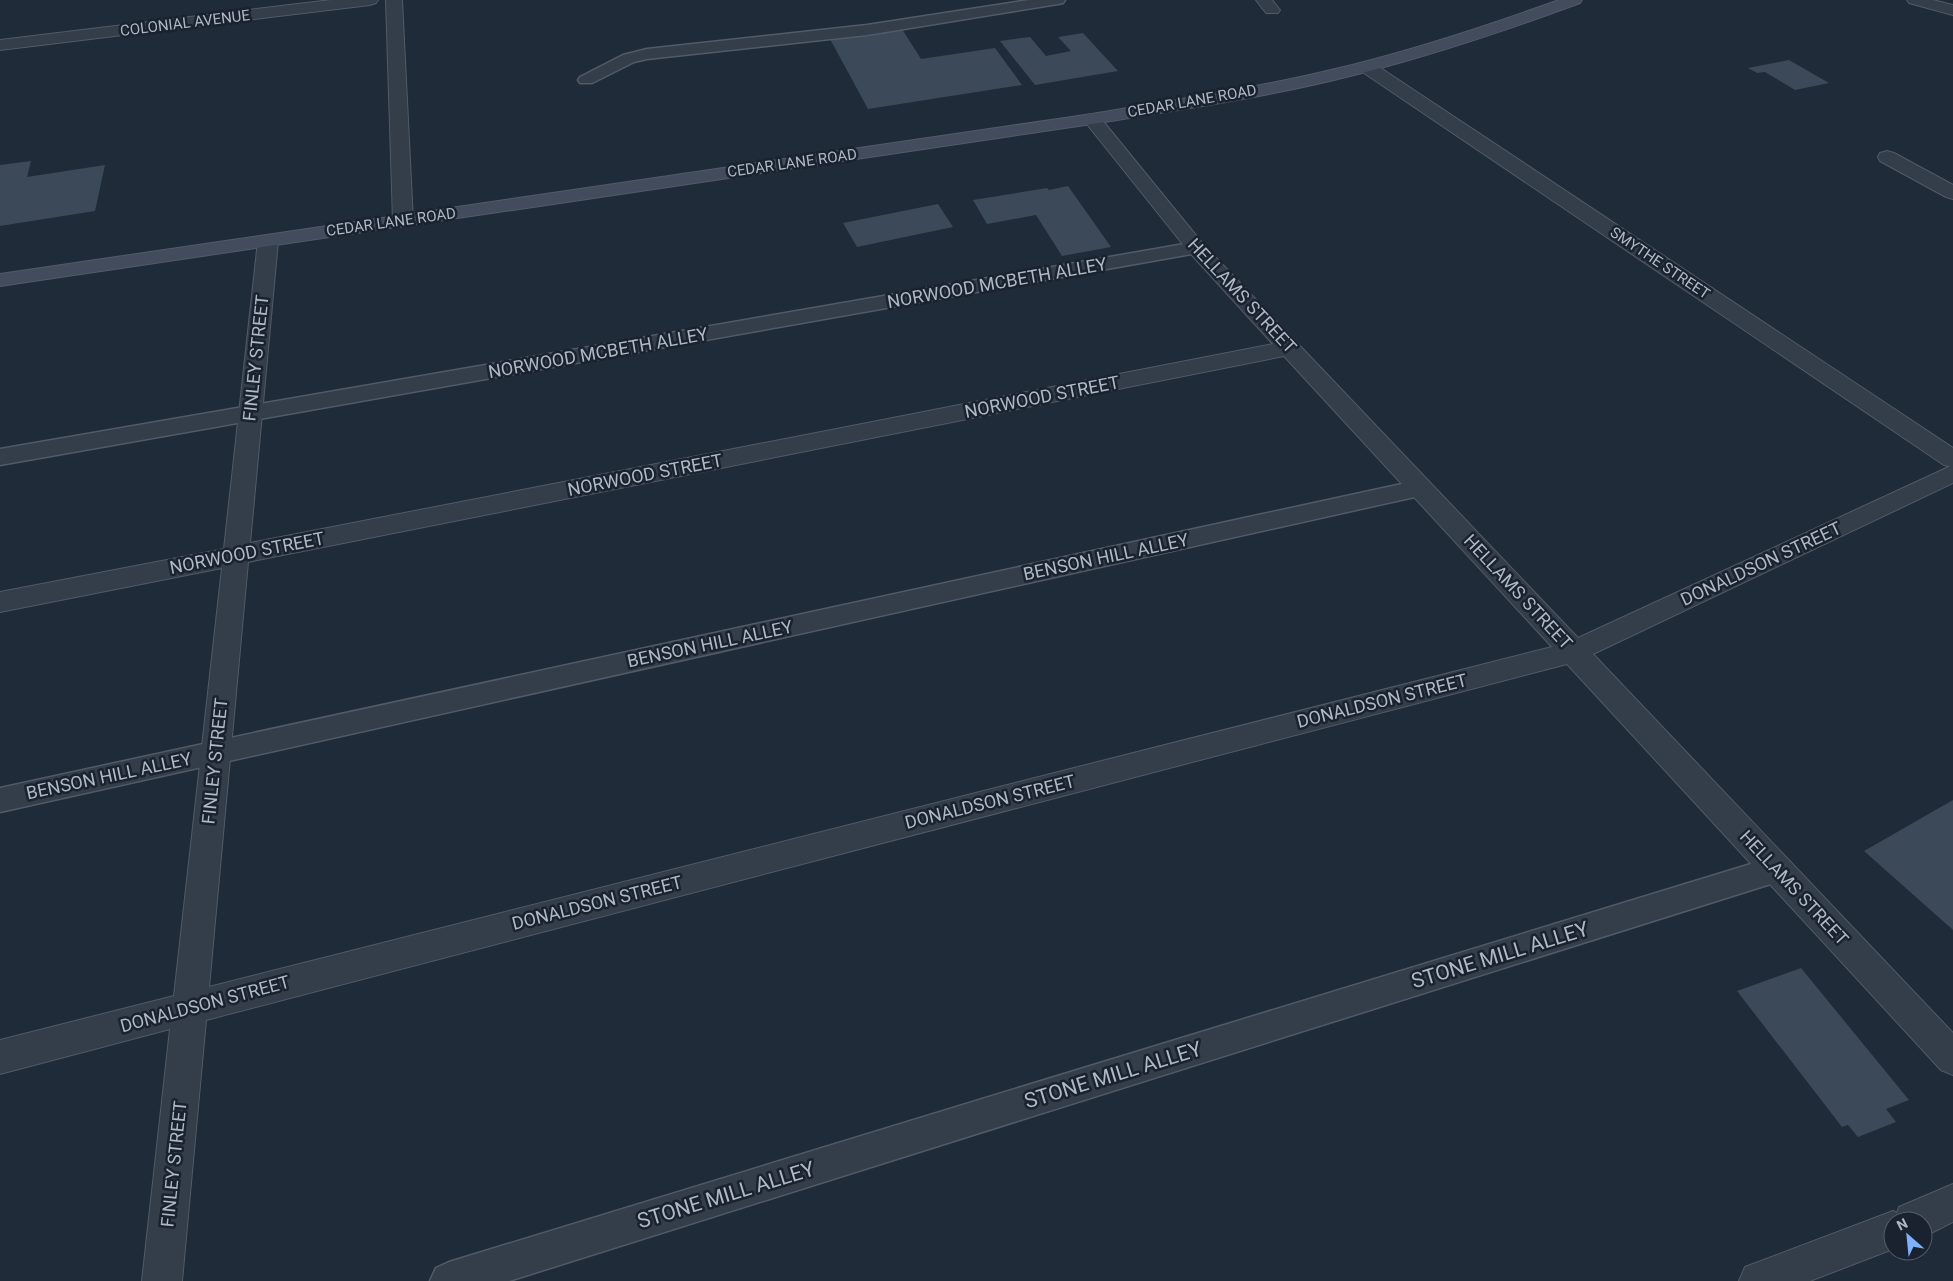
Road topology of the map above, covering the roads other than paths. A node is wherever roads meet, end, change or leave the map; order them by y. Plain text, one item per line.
1 (370, 0) edge
2 (394, 0) edge
3 (1058, 0) edge
4 (1574, 0) edge
5 (1914, 0) edge
6 (1953, 10) edge
7 (0, 45) edge
8 (1367, 66) junction
9 (586, 80) dead end
10 (1092, 119) junction
11 (1887, 157) dead end
12 (1953, 193) edge
13 (403, 221) junction
14 (268, 241) junction
15 (1196, 248) junction
16 (0, 280) edge
17 (1289, 348) junction
18 (250, 413) junction
19 (0, 457) edge
20 (1953, 459) edge
21 (1953, 474) edge
22 (1420, 488) junction
23 (236, 555) junction
24 (0, 602) edge
25 (1573, 652) junction
26 (216, 752) junction
27 (0, 800) edge
28 (1777, 869) junction
29 (190, 1008) junction
30 (0, 1057) edge
31 (1953, 1058) edge
32 (1953, 1203) edge
33 (1933, 1212) edge
34 (1883, 1234) edge
35 (162, 1281) edge
36 (449, 1281) edge
37 (1759, 1281) edge

1 - 7 street, COLONIAL AVENUE
2 - 13 street
3 - 9 lane
4 - 8 main road, CEDAR LANE ROAD
5 - 6 street
8 - 10 main road, CEDAR LANE ROAD
8 - 20 street, SMYTHE STREET
10 - 13 main road, CEDAR LANE ROAD
10 - 15 street, HELLAMS STREET
11 - 12 street
13 - 14 main road, CEDAR LANE ROAD
14 - 16 main road, CEDAR LANE ROAD
14 - 18 street, FINLEY STREET
15 - 17 street, HELLAMS STREET
15 - 18 lane, NORWOOD MCBETH ALLEY
17 - 22 street, HELLAMS STREET
17 - 23 street, NORWOOD STREET
18 - 19 lane, NORWOOD MCBETH ALLEY
18 - 23 street, FINLEY STREET
21 - 25 street, DONALDSON STREET
22 - 25 street, HELLAMS STREET
22 - 26 lane, BENSON HILL ALLEY
23 - 24 street, NORWOOD STREET
23 - 26 street, FINLEY STREET
25 - 28 street, HELLAMS STREET
25 - 29 street, DONALDSON STREET
26 - 27 lane, BENSON HILL ALLEY
26 - 29 street, FINLEY STREET
28 - 31 street, HELLAMS STREET
28 - 36 lane, STONE MILL ALLEY
29 - 30 street, DONALDSON STREET
29 - 35 street, FINLEY STREET
32 - 33 street
34 - 37 street

